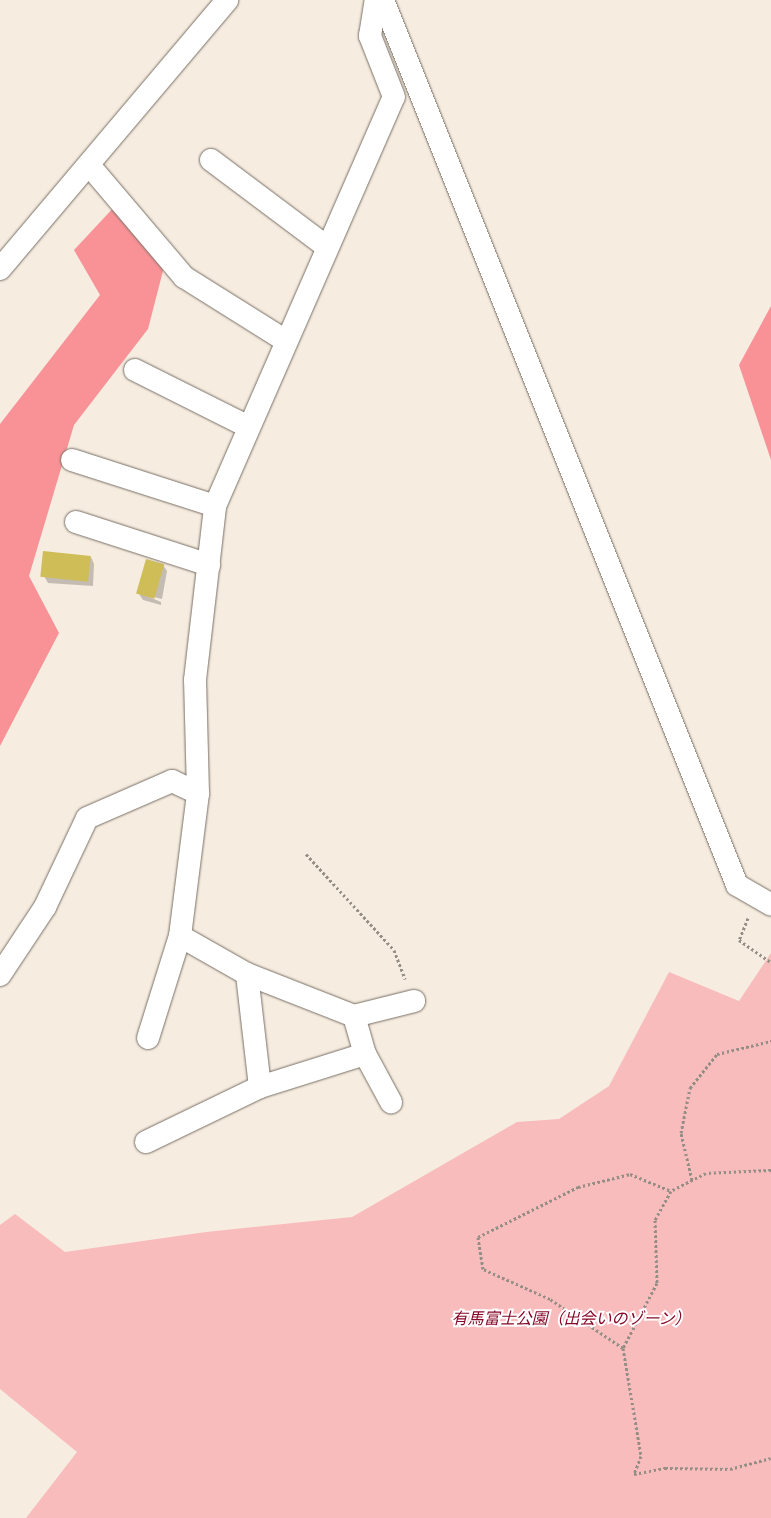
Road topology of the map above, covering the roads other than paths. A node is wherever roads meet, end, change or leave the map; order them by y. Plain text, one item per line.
1 (227, 0) edge
2 (376, 0) edge
3 (383, 0) edge
4 (211, 160) dead end
5 (90, 165) junction
6 (327, 247) junction
7 (0, 269) edge
8 (286, 342) junction
9 (135, 370) dead end
10 (249, 427) junction
11 (72, 460) dead end
12 (215, 506) junction
13 (76, 522) dead end
14 (209, 566) junction
15 (198, 792) junction
16 (763, 900) edge
17 (180, 936) junction
18 (247, 974) junction
19 (0, 975) edge
20 (414, 1001) road end
21 (354, 1016) junction
22 (148, 1038) dead end
23 (365, 1054) junction
24 (260, 1087) junction
25 (390, 1102) dead end
26 (146, 1142) dead end

1 - 5 street
2 - 6 street
3 - 16 street
4 - 6 street
5 - 7 street
5 - 8 street
6 - 8 street
8 - 10 street
9 - 10 street
10 - 12 street
11 - 12 street
12 - 14 street
13 - 14 street
14 - 15 street
15 - 17 street
15 - 19 street
17 - 18 street
17 - 22 street
18 - 21 street
18 - 24 street
20 - 21 street
21 - 23 street
23 - 24 street
23 - 25 street
24 - 26 street

